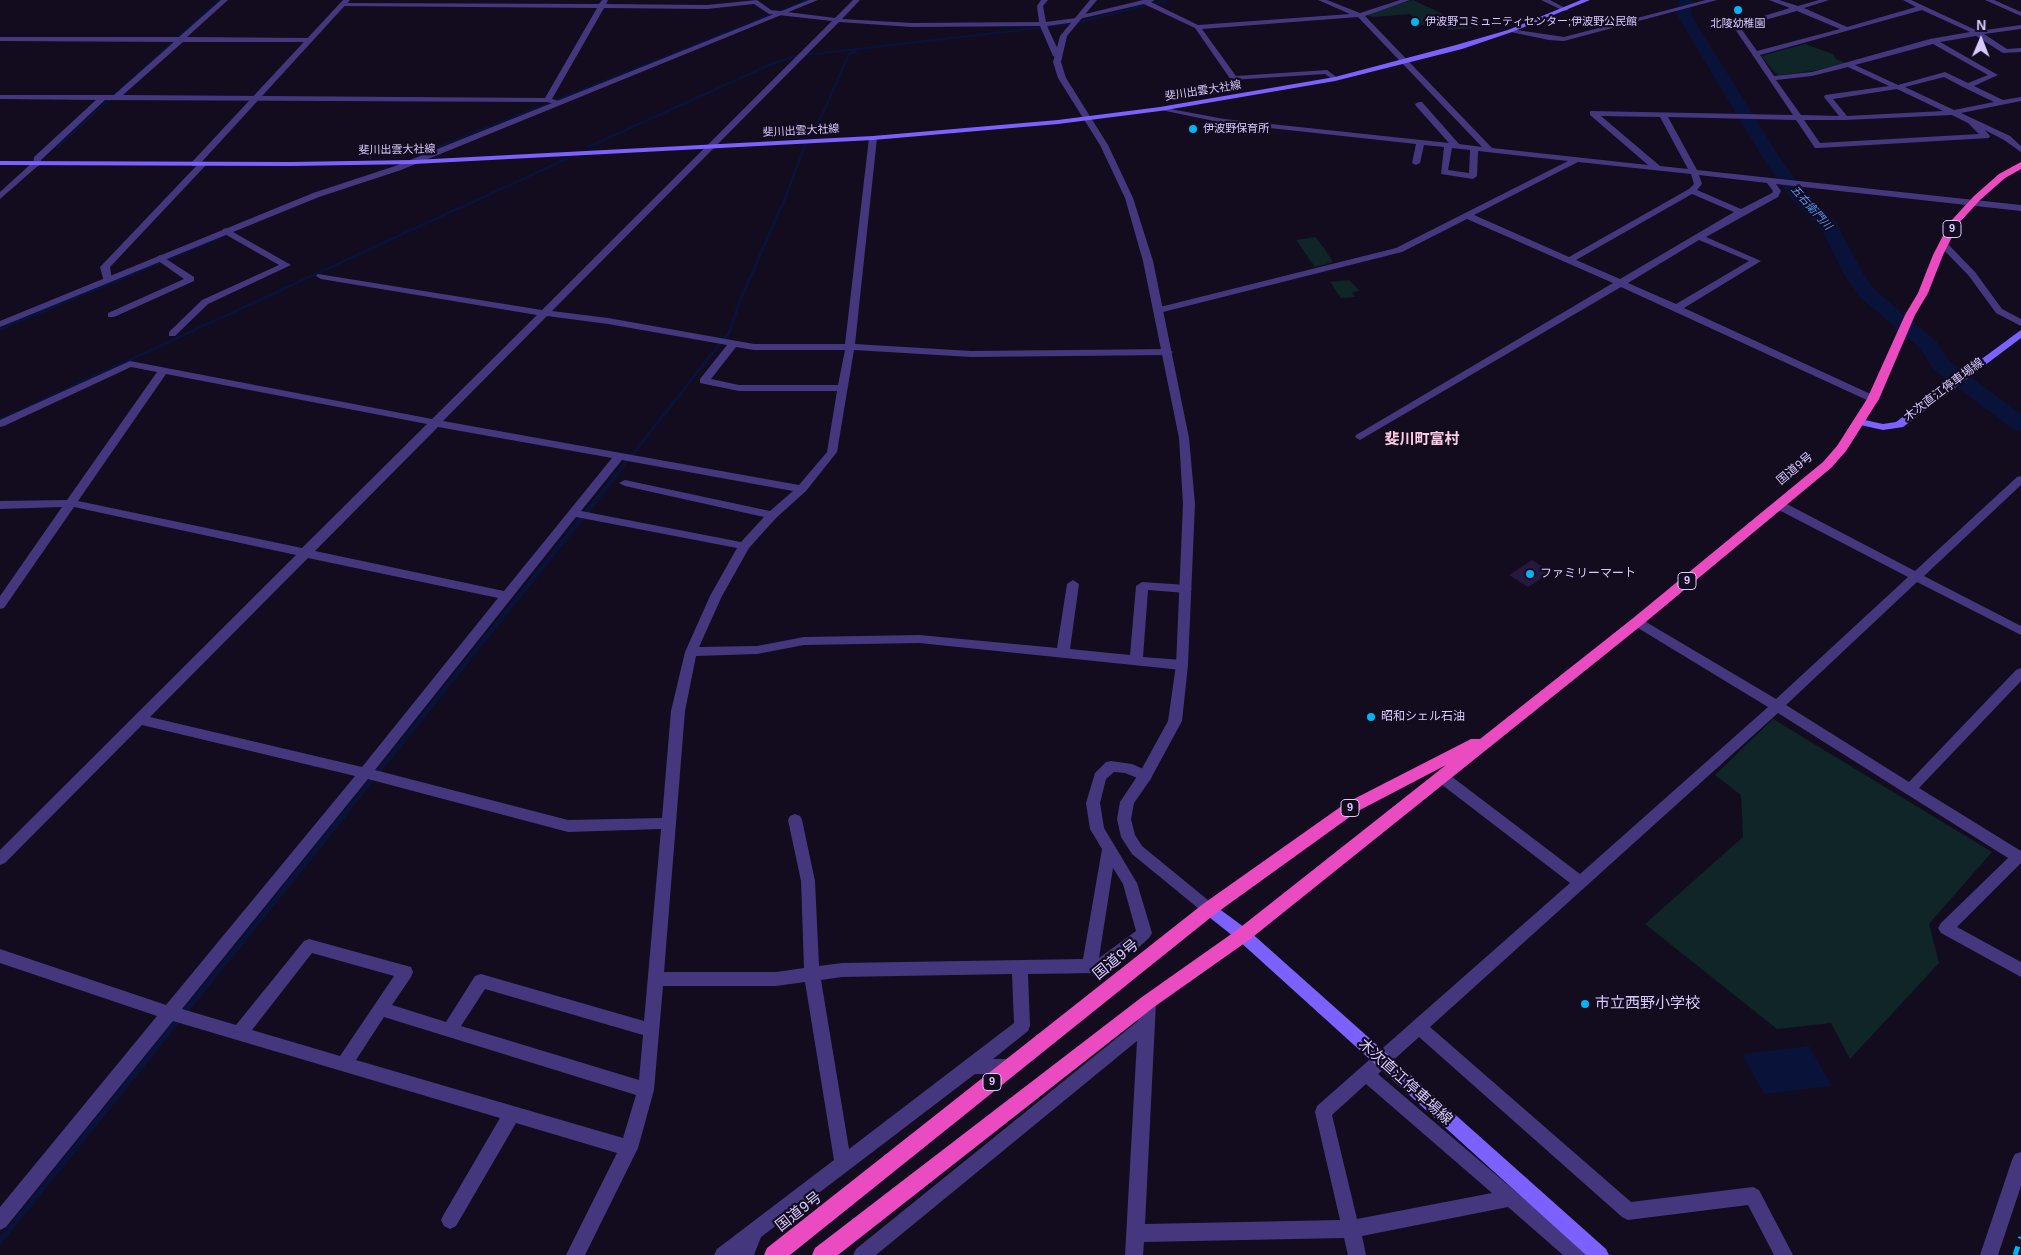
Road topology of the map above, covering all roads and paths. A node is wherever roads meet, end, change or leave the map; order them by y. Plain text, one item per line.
1 (225, 0) edge
2 (815, 0) edge
3 (857, 0) edge
4 (1045, 0) edge
5 (1094, 0) edge
6 (1154, 0) edge
7 (1322, 0) edge
8 (1407, 0) edge
9 (1544, 0) edge
10 (1587, 0) edge
11 (1714, 0) edge
12 (1772, 0) edge
13 (1826, 0) edge
14 (1906, 0) edge
15 (1988, 0) edge
16 (754, 1) edge
17 (345, 2) edge
18 (1145, 2) junction
19 (604, 3) edge
20 (2021, 4) edge
21 (2004, 6) junction
22 (1797, 8) junction
23 (1922, 8) junction
24 (1566, 10) junction
25 (780, 14) junction
26 (2021, 14) edge
27 (1360, 15) junction
28 (1078, 18) junction
29 (836, 20) junction
30 (1043, 24) junction
31 (1197, 27) junction
32 (2021, 28) edge
33 (1847, 29) junction
34 (1510, 31) junction
35 (1977, 33) junction
36 (0, 39) edge
37 (181, 40) junction
38 (309, 40) junction
39 (1933, 41) junction
40 (2021, 50) edge
41 (1756, 54) junction
42 (1057, 56) junction
43 (1406, 62) junction
44 (1850, 65) junction
45 (1771, 78) junction
46 (1335, 79) junction
47 (1968, 86) junction
48 (1898, 87) junction
49 (0, 97) edge
50 (104, 97) junction
51 (117, 98) junction
52 (256, 99) junction
53 (2021, 99) edge
54 (548, 100) junction
55 (556, 103) junction
56 (2002, 103) junction
57 (1419, 104) dead end
58 (1160, 109) junction
59 (1952, 113) junction
60 (1663, 114) junction
61 (1088, 118) junction
62 (1798, 118) junction
63 (1844, 118) junction
64 (1971, 121) junction
65 (873, 138) junction
66 (1421, 142) junction
67 (1452, 146) junction
68 (711, 147) junction
69 (1474, 148) junction
70 (1490, 150) junction
71 (2021, 150) edge
72 (1578, 159) junction
73 (414, 162) junction
74 (0, 163) edge
75 (1416, 163) dead end
76 (36, 164) junction
77 (199, 164) junction
78 (2021, 166) edge
79 (1657, 168) junction
80 (1694, 172) junction
81 (1772, 181) junction
82 (1692, 192) junction
83 (0, 196) edge
84 (1972, 204) junction
85 (2021, 208) edge
86 (1741, 212) junction
87 (1466, 215) junction
88 (226, 231) junction
89 (1700, 237) junction
90 (1943, 244) junction
91 (160, 258) junction
92 (1570, 260) junction
93 (321, 276) dead end
94 (107, 280) junction
95 (1620, 283) junction
96 (1677, 308) junction
97 (1160, 310) junction
98 (545, 313) junction
99 (111, 315) dead end
100 (1910, 315) joint
101 (2021, 323) edge
102 (0, 324) edge
103 (2021, 332) edge
104 (172, 334) dead end
105 (1901, 337) joint
106 (734, 343) junction
107 (850, 347) junction
108 (1168, 352) junction
109 (162, 372) junction
110 (842, 388) junction
111 (1873, 399) junction
112 (1860, 422) junction
113 (436, 423) junction
114 (0, 424) edge
115 (1360, 436) dead end
116 (619, 456) junction
117 (2021, 479) edge
118 (625, 483) dead end
119 (802, 489) junction
120 (72, 503) junction
121 (0, 505) edge
122 (1779, 505) junction
123 (573, 513) junction
124 (772, 515) junction
125 (744, 546) junction
126 (306, 554) junction
127 (1915, 577) junction
128 (1073, 584) dead end
129 (1186, 589) junction
130 (506, 596) junction
131 (0, 606) edge
132 (1637, 622) junction
133 (2021, 631) edge
134 (691, 652) junction
135 (1063, 653) junction
136 (1136, 661) junction
137 (1182, 665) junction
138 (2021, 673) edge
139 (1776, 706) junction
140 (141, 720) junction
141 (1504, 729) junction
142 (365, 773) junction
143 (1145, 776) junction
144 (1442, 778) junction
145 (1910, 789) junction
146 (795, 820) dead end
147 (668, 823) junction
148 (1108, 849) junction
149 (0, 859) edge
150 (1580, 883) junction
151 (1209, 909) junction
152 (1243, 936) junction
153 (0, 956) edge
154 (1020, 966) junction
155 (1090, 966) junction
156 (2021, 970) edge
157 (812, 974) junction
158 (655, 979) junction
159 (1148, 1002) junction
160 (380, 1009) junction
161 (170, 1012) junction
162 (1146, 1024) junction
163 (1419, 1027) junction
164 (450, 1030) junction
165 (651, 1030) junction
166 (240, 1033) junction
167 (1380, 1060) junction
168 (344, 1064) junction
169 (972, 1066) junction
170 (1012, 1067) junction
171 (1365, 1072) junction
172 (646, 1090) junction
173 (512, 1114) junction
174 (629, 1148) junction
175 (2021, 1160) edge
176 (843, 1164) junction
177 (1511, 1198) junction
178 (0, 1220) edge
179 (450, 1220) dead end
180 (1351, 1229) junction
181 (754, 1232) junction
182 (1136, 1233) junction
183 (1598, 1253) edge
184 (575, 1255) edge
185 (723, 1255) edge
186 (745, 1255) edge
187 (774, 1255) edge
188 (822, 1255) edge
189 (862, 1255) edge
190 (1134, 1255) edge
191 (1357, 1255) edge
192 (1577, 1255) edge
193 (1784, 1255) edge
194 (1989, 1255) edge

1 - 37 street
2 - 25 street
3 - 29 street
4 - 30 street
5 - 28 street
6 - 18 street
7 - 27 street
8 - 27 street
9 - 24 street
10 - 24 main road, 斐川出雲大社線
11 - 34 street
12 - 22 street
13 - 22 street
14 - 23 street
15 - 21 street
16 - 19 street
16 - 25 street
17 - 19 street
17 - 38 street
18 - 28 street
18 - 31 street
19 - 54 street
20 - 21 street
21 - 26 street
22 - 33 street
22 - 41 street
23 - 33 street
23 - 35 street
24 - 34 main road, 斐川出雲大社線
25 - 29 street
25 - 55 street
27 - 31 street
27 - 43 street
28 - 30 street
28 - 42 street
29 - 30 street
29 - 68 street
30 - 42 street
31 - 46 street
32 - 35 street
33 - 41 street
34 - 43 main road, 斐川出雲大社線
35 - 39 street
35 - 40 street
36 - 37 street
37 - 38 street
37 - 51 street
38 - 52 street
39 - 44 street
39 - 47 street
41 - 45 street
42 - 61 street
43 - 46 main road, 斐川出雲大社線
43 - 70 street
44 - 45 street
44 - 48 street
45 - 62 street
46 - 58 main road, 斐川出雲大社線
47 - 48 street
47 - 56 street
48 - 59 street
48 - 63 street
49 - 50 street
50 - 51 street
50 - 76 street
51 - 52 street
52 - 54 street
52 - 77 street
53 - 56 street
54 - 55 street
55 - 73 street
56 - 59 street
57 - 67 street
58 - 61 main road, 斐川出雲大社線
58 - 66 street
59 - 63 street
59 - 64 street
60 - 62 street
60 - 79 street
60 - 80 street
61 - 65 main road, 斐川出雲大社線
61 - 97 street
62 - 63 street
62 - 64 street
64 - 71 street
65 - 68 main road, 斐川出雲大社線
65 - 107 street
66 - 67 street
66 - 75 street
67 - 69 street
67 - 69 street
68 - 73 main road, 斐川出雲大社線
68 - 98 street
69 - 70 street
70 - 72 street
72 - 79 street
72 - 87 street
73 - 77 main road, 斐川出雲大社線
73 - 88 street
74 - 76 main road, 斐川出雲大社線
76 - 77 main road, 斐川出雲大社線
76 - 83 street
77 - 94 street
78 - 84 highway, 国道9号 / 9
79 - 80 street
80 - 81 street
80 - 82 street
81 - 84 street
81 - 86 street
82 - 86 street
82 - 92 street
84 - 85 street
84 - 90 highway, 国道9号 / 9
86 - 89 street
87 - 92 street
87 - 97 street
88 - 91 street
88 - 104 street
89 - 95 street
89 - 96 street
90 - 100 highway, 国道9号 / 9
90 - 101 street
91 - 94 street
91 - 99 street
92 - 95 street
93 - 98 street
94 - 102 street
95 - 96 street
95 - 115 street
96 - 111 street
97 - 108 street
98 - 106 street
98 - 113 street
100 - 105 highway, 国道9号 / 9
103 - 112 main road, 木次直江停車場線
105 - 111 highway, 国道9号 / 9
106 - 107 street
106 - 110 street
107 - 108 street
107 - 110 street
108 - 129 street
109 - 113 street
109 - 114 street
109 - 120 street
110 - 119 street
111 - 112 highway, 国道9号 / 9
112 - 122 highway, 国道9号 / 9
113 - 116 street
113 - 126 street
116 - 119 street
116 - 123 street
117 - 127 street
118 - 124 street
119 - 124 street
120 - 121 street
120 - 126 street
120 - 131 street
122 - 127 street
122 - 132 highway, 国道9号 / 9
123 - 125 street
123 - 130 street
124 - 125 street
125 - 134 street
126 - 130 street
126 - 140 street
127 - 133 street
127 - 139 street
128 - 135 street
129 - 136 street
129 - 137 street
130 - 142 street
132 - 139 street
132 - 141 highway, 国道9号 / 9
134 - 135 street
134 - 147 street
135 - 136 street
136 - 137 street
137 - 143 street
138 - 145 street
139 - 145 street
139 - 150 street
140 - 142 street
140 - 149 street
141 - 144 highway, 国道9号 / 9
141 - 151 highway, 国道9号 / 9
142 - 147 street
142 - 161 street
143 - 148 street
143 - 151 street
144 - 150 street
144 - 152 highway, 国道9号 / 9
145 - 156 street
146 - 157 street
147 - 158 street
148 - 155 street
148 - 155 street
150 - 163 street
151 - 152 main road, 木次直江停車場線
151 - 170 highway, 国道9号 / 9
152 - 159 highway, 国道9号 / 9
152 - 167 main road, 木次直江停車場線
153 - 161 street
154 - 155 street
154 - 157 street
154 - 169 street
157 - 158 street
157 - 176 street
158 - 165 street
159 - 162 street
159 - 188 highway, 国道9号 / 9
160 - 164 street
160 - 166 street
160 - 168 street
161 - 166 street
161 - 178 street
162 - 182 street
162 - 189 street
163 - 167 street
163 - 193 street
164 - 165 street
164 - 172 street
165 - 172 street
166 - 168 street
167 - 171 street
167 - 183 main road, 木次直江停車場線
168 - 173 street
169 - 170 street
169 - 176 street
170 - 187 highway, 国道9号 / 9
171 - 177 street
171 - 180 street
172 - 174 street
173 - 174 street
173 - 179 street
174 - 184 street
175 - 194 street
176 - 181 street
177 - 180 street
177 - 192 street
180 - 182 street
180 - 191 street
181 - 185 street
181 - 186 street
182 - 190 street

